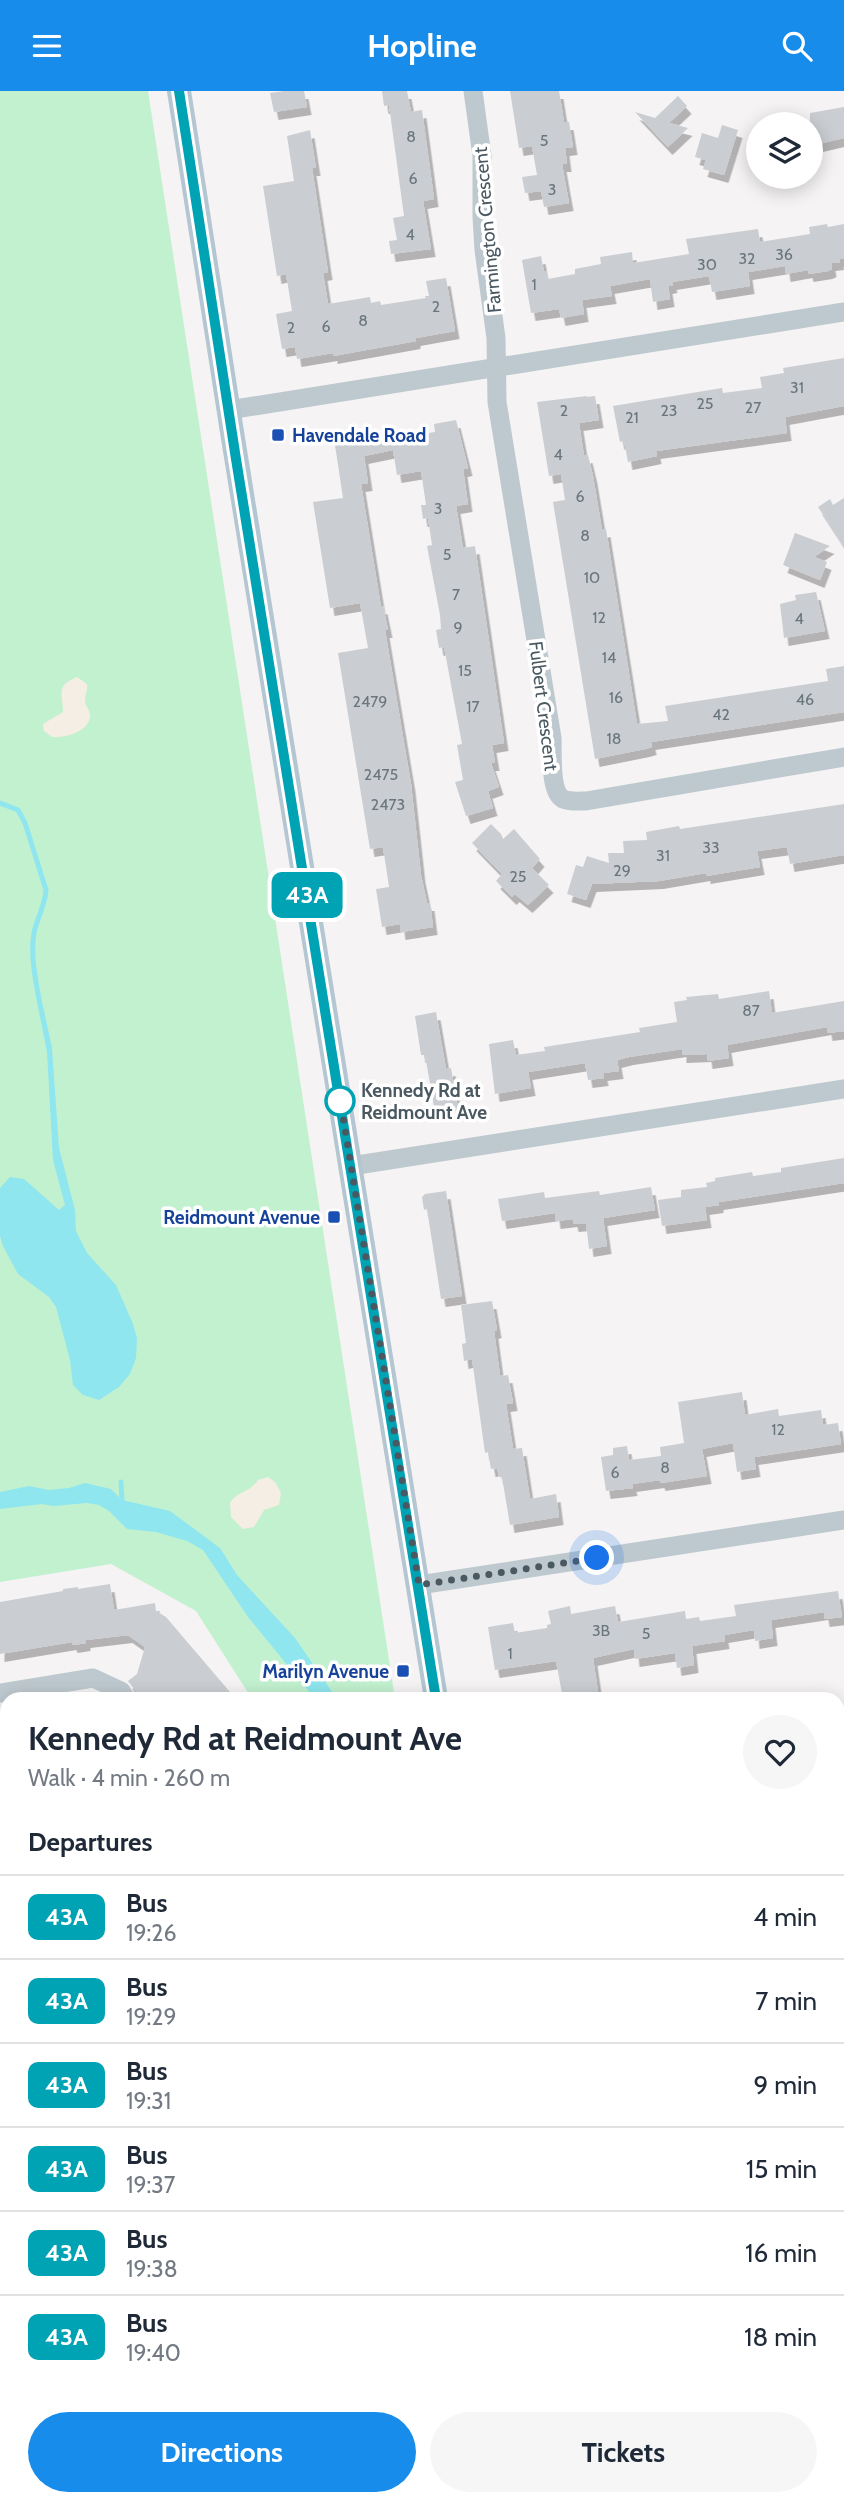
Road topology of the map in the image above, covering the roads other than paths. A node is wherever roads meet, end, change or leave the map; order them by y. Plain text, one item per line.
1 (179, 91) edge
2 (473, 91) edge
3 (844, 312) edge
4 (496, 369) junction
5 (229, 410) junction
6 (844, 757) edge
7 (844, 1089) edge
8 (351, 1166) junction
9 (844, 1520) edge
10 (419, 1585) junction
11 (6, 1692) edge
12 (121, 1692) edge
13 (435, 1692) edge

1 - 5 main road
2 - 4 street, Farmington Crescent
3 - 4 street
4 - 5 street
4 - 6 street, Fulbert Crescent
5 - 8 main road
7 - 8 street
8 - 10 main road
9 - 10 street
10 - 13 main road
11 - 12 street

